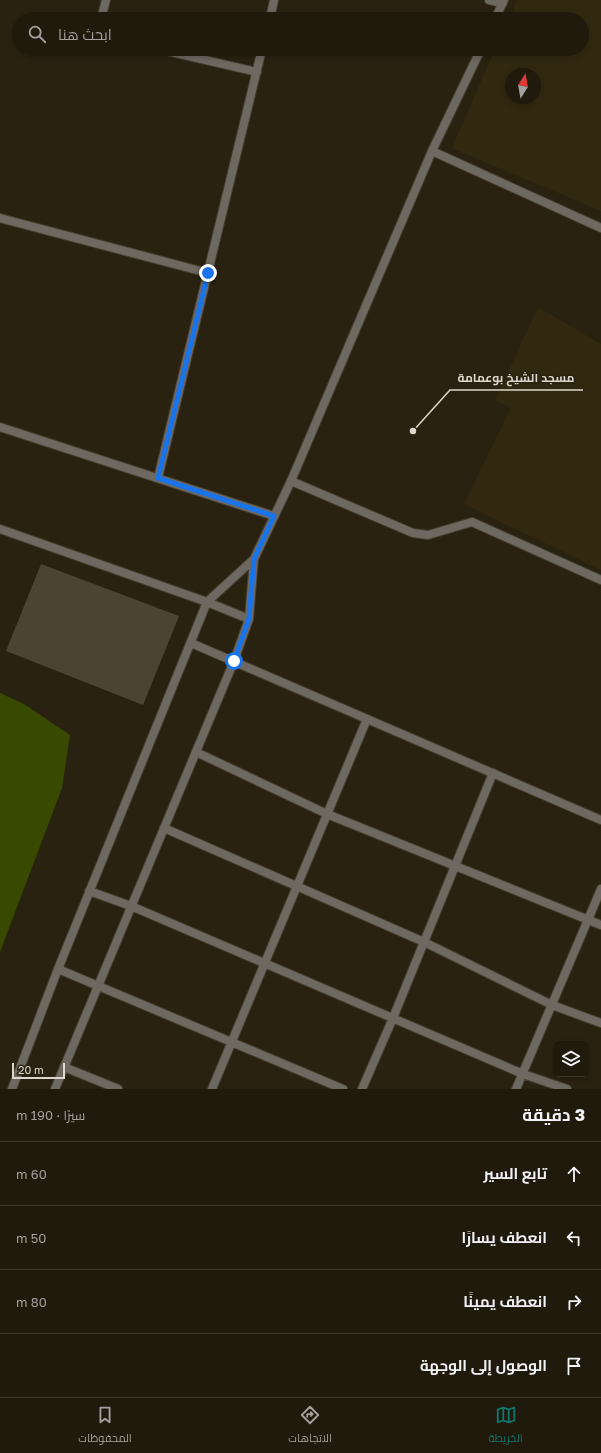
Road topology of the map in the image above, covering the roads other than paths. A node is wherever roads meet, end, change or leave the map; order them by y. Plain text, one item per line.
1 (106, 0) edge
2 (274, 0) edge
3 (489, 0) edge
4 (503, 2) edge
5 (103, 12) edge
6 (271, 12) edge
7 (498, 12) edge
8 (188, 56) edge
9 (260, 56) edge
10 (477, 56) edge
11 (257, 72) junction
12 (432, 151) junction
13 (0, 218) edge
14 (601, 228) edge
15 (208, 273) junction
16 (0, 427) edge
17 (158, 478) junction
18 (291, 481) junction
19 (274, 516) junction
20 (0, 529) edge
21 (254, 559) junction
22 (601, 580) edge
23 (207, 602) junction
24 (249, 619) junction
25 (191, 643) junction
26 (234, 661) junction
27 (367, 719) junction
28 (196, 752) junction
29 (493, 773) junction
30 (328, 814) junction
31 (601, 820) edge
32 (164, 828) junction
33 (455, 866) junction
34 (297, 887) junction
35 (601, 889) edge
36 (90, 891) junction
37 (131, 906) junction
38 (588, 919) junction
39 (601, 925) edge
40 (424, 942) junction
41 (265, 964) junction
42 (58, 969) junction
43 (98, 984) junction
44 (552, 1005) junction
45 (393, 1018) junction
46 (601, 1023) edge
47 (232, 1042) junction
48 (64, 1067) junction
49 (523, 1074) junction
50 (12, 1089) edge
51 (55, 1089) edge
52 (118, 1089) edge
53 (212, 1089) edge
54 (343, 1089) edge
55 (362, 1089) edge
56 (516, 1089) edge
57 (567, 1089) edge

1 - 5 street
2 - 6 street
3 - 4 street
4 - 7 street
8 - 11 street
9 - 11 street
10 - 12 street
11 - 15 street
12 - 14 street
12 - 18 street
13 - 15 street
15 - 17 street
16 - 17 street
17 - 19 street
18 - 19 street
18 - 22 street
19 - 21 street
20 - 23 street
21 - 23 street
21 - 24 street
23 - 24 street
23 - 25 street
24 - 26 street
25 - 26 street
25 - 36 street
26 - 27 street
26 - 28 street
27 - 29 street
27 - 30 street
28 - 30 street
28 - 32 street
29 - 31 street
29 - 33 street
30 - 33 street
30 - 34 street
32 - 34 street
32 - 37 street
33 - 38 street
33 - 40 street
34 - 40 street
34 - 41 street
35 - 38 street
36 - 37 street
36 - 42 street
37 - 41 street
37 - 43 street
38 - 39 street
38 - 44 street
40 - 44 street
40 - 45 street
41 - 45 street
41 - 47 street
42 - 43 street
42 - 50 street
43 - 47 street
43 - 48 street
44 - 46 street
44 - 49 street
45 - 49 street
45 - 55 street
47 - 53 street
47 - 54 street
48 - 51 street
48 - 52 street
49 - 56 street
49 - 57 street

